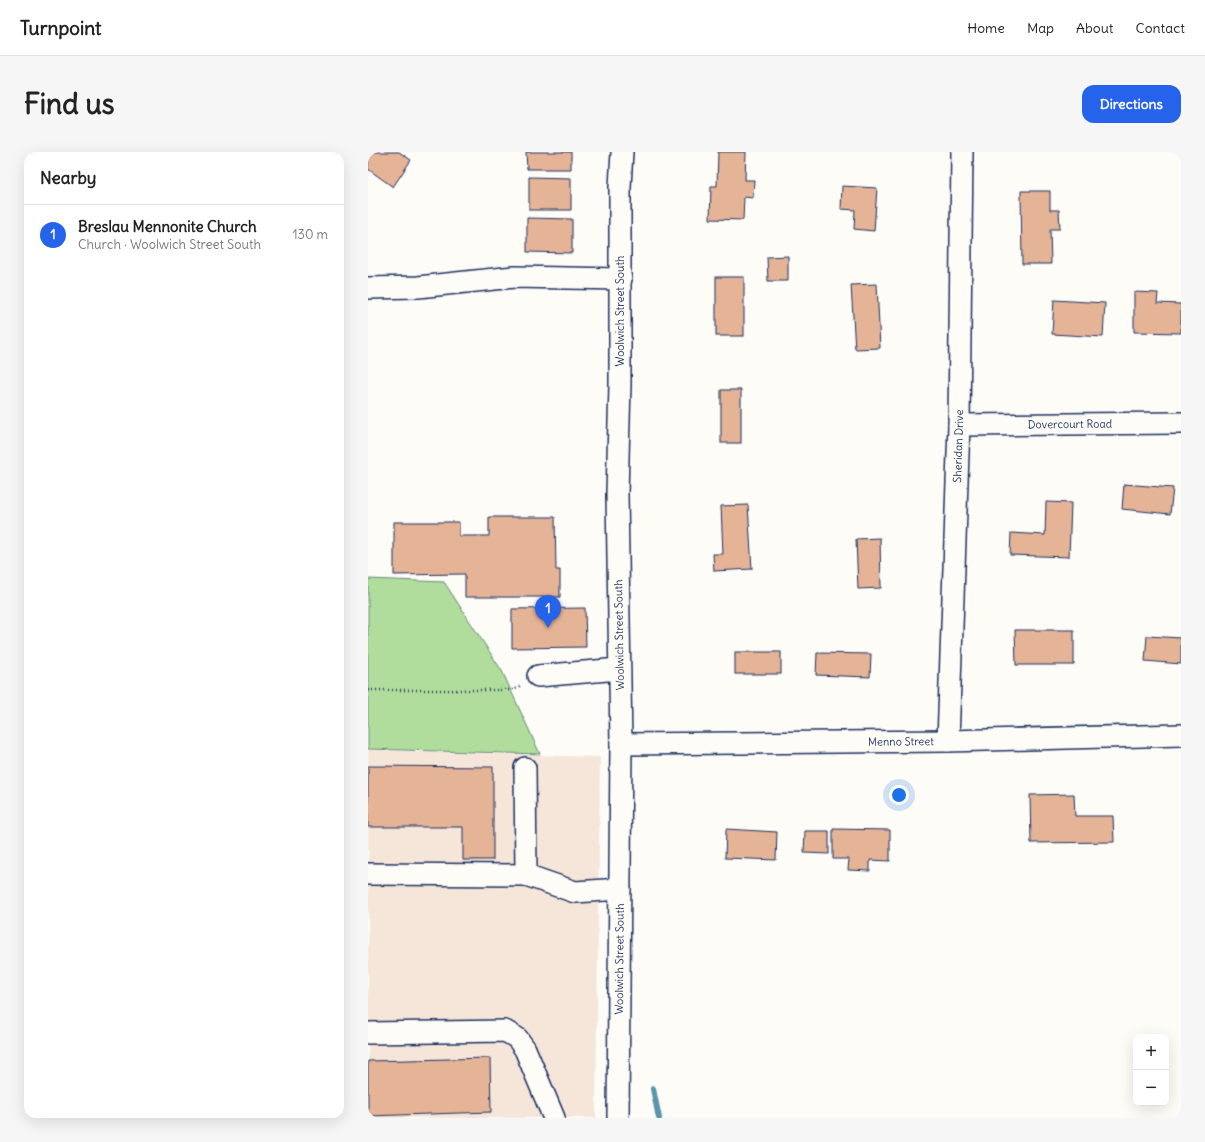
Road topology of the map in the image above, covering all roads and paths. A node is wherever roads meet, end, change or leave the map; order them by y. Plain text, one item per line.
1 (622, 152) edge
2 (962, 152) edge
3 (621, 279) junction
4 (368, 288) edge
5 (1181, 423) edge
6 (959, 425) junction
7 (619, 669) junction
8 (538, 676) joint
9 (368, 690) edge
10 (1181, 735) edge
11 (948, 740) junction
12 (620, 744) junction
13 (525, 768) dead end
14 (368, 874) edge
15 (526, 875) junction
16 (620, 889) junction
17 (368, 1033) edge
18 (554, 1118) edge
19 (618, 1118) edge

1 - 3 street, Woolwich Street South
2 - 6 street, Sheridan Drive
3 - 4 street
3 - 7 street, Woolwich Street South
5 - 6 street, Dovercourt Road
6 - 11 street, Sheridan Drive
7 - 8 street
7 - 12 street, Woolwich Street South
8 - 9 path
10 - 11 street, Menno Street
11 - 12 street, Menno Street
12 - 16 street, Woolwich Street South
13 - 15 street
14 - 15 street
15 - 16 street
16 - 19 street, Woolwich Street South
17 - 18 street

